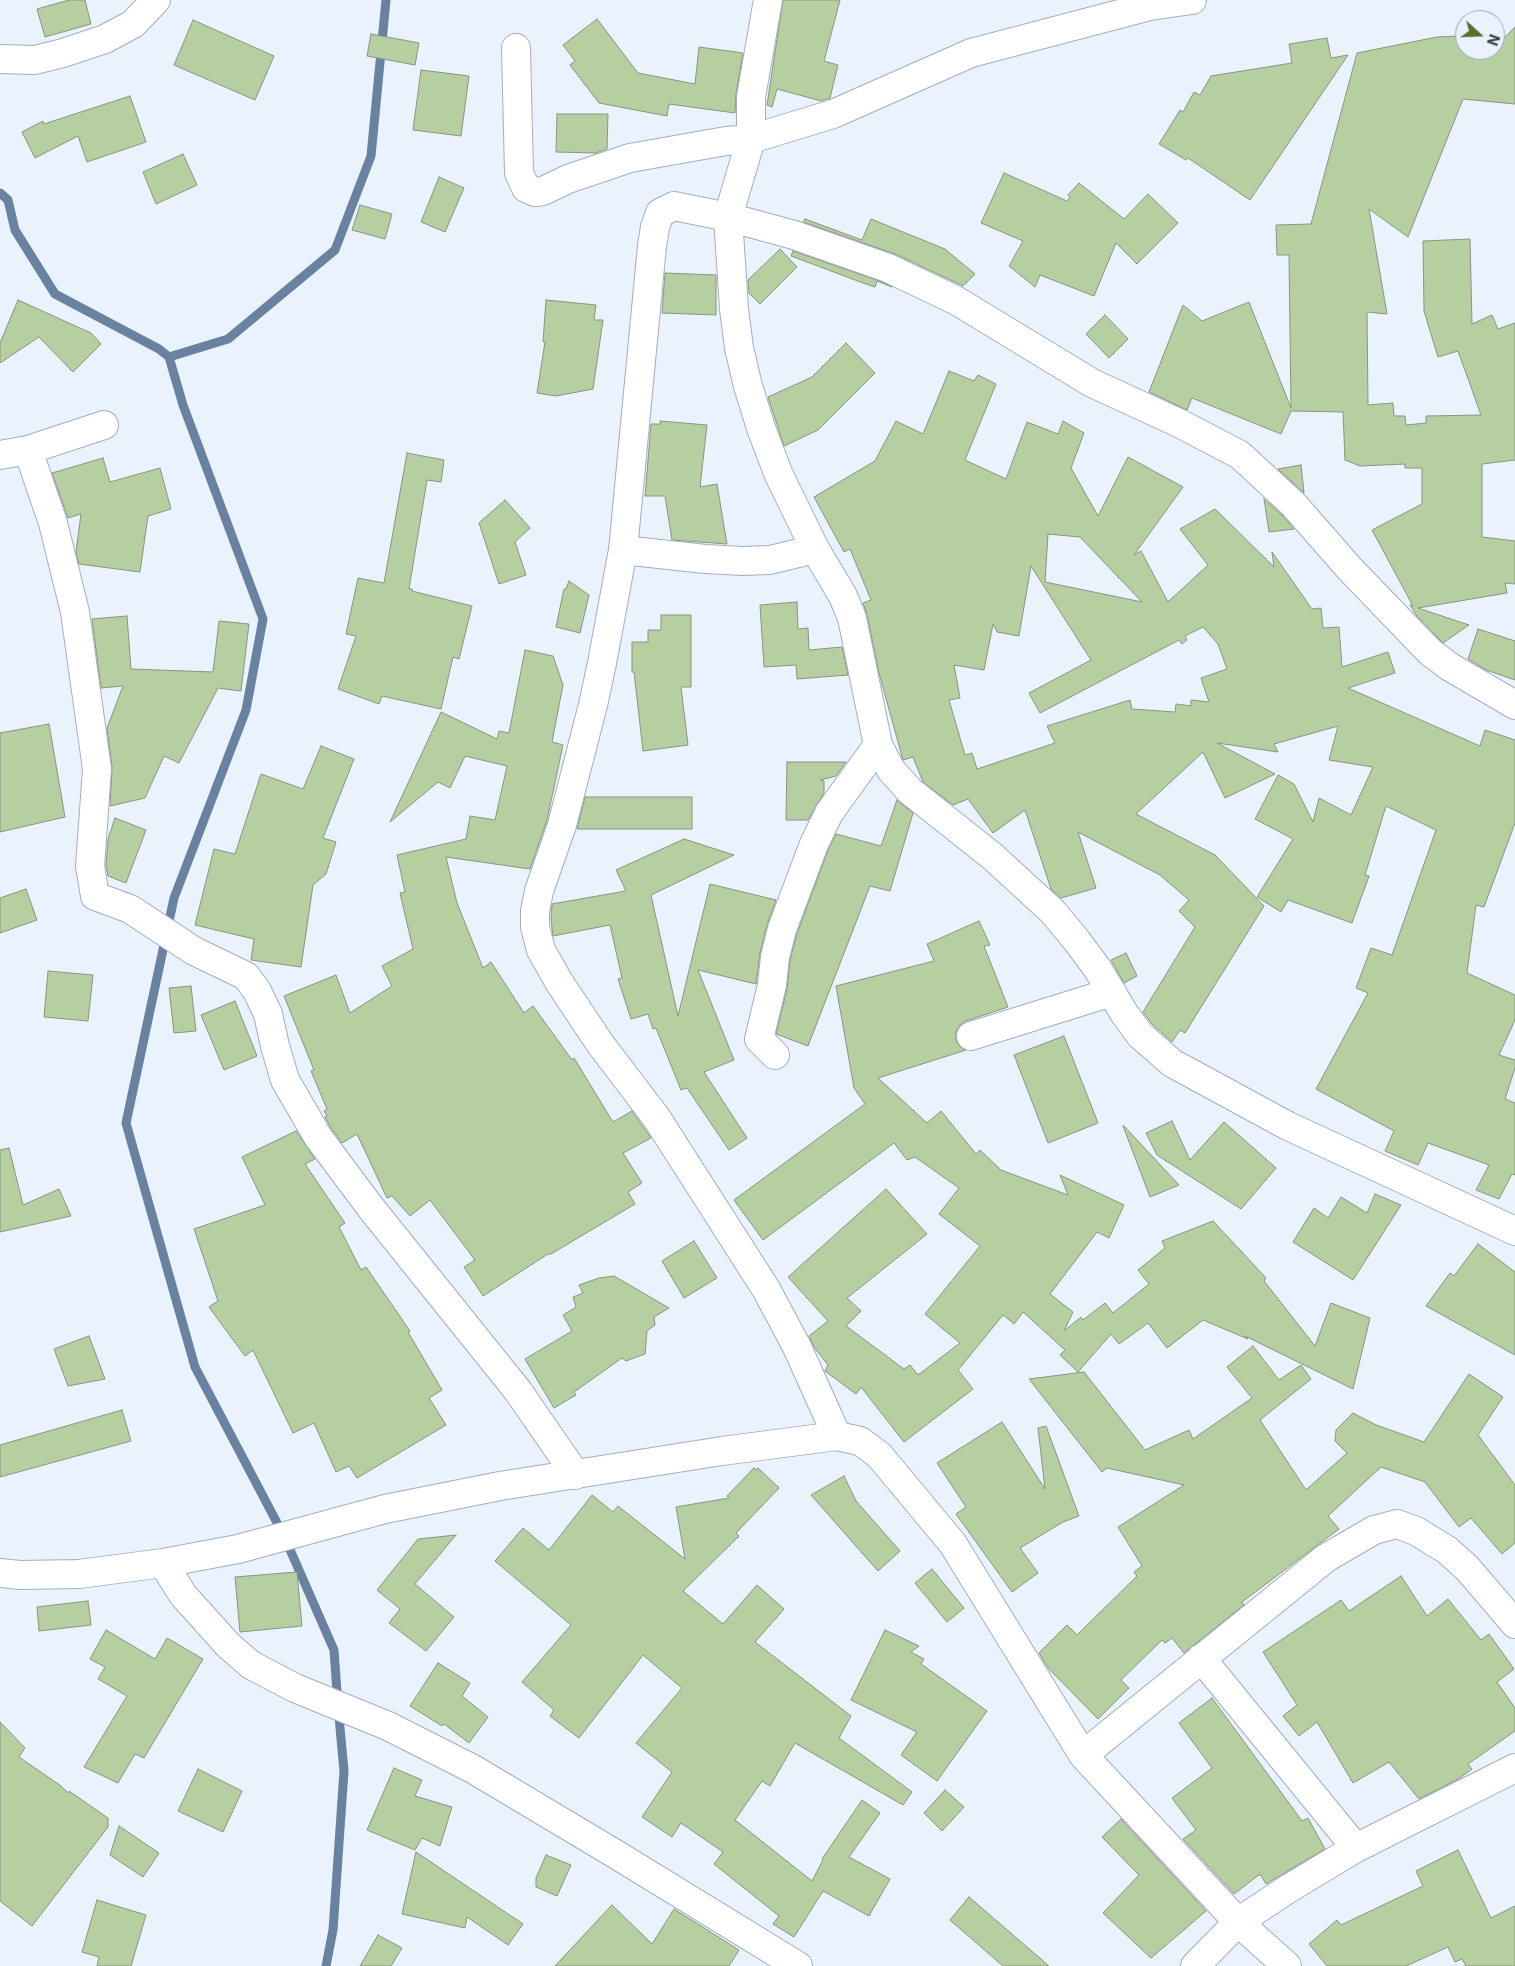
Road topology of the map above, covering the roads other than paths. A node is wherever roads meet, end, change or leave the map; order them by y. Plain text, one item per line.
1 (156, 0) edge
2 (768, 0) edge
3 (1192, 0) edge
4 (516, 48) dead end
5 (0, 59) edge
6 (751, 139) junction
7 (728, 218) junction
8 (104, 425) dead end
9 (28, 450) junction
10 (0, 455) edge
11 (815, 548) junction
12 (623, 550) junction
13 (1515, 705) edge
14 (878, 744) junction
15 (1112, 992) junction
16 (971, 1036) dead end
17 (774, 1055) dead end
18 (1515, 1231) edge
19 (837, 1436) junction
20 (576, 1475) junction
21 (163, 1563) junction
22 (0, 1573) edge
23 (1515, 1624) edge
24 (1200, 1658) junction
25 (1083, 1755) junction
26 (1515, 1768) edge
27 (1356, 1848) junction
28 (1238, 1922) junction
29 (798, 1966) edge
30 (1195, 1966) edge
31 (1288, 1966) edge

1 - 5 street
2 - 6 street
3 - 6 street
4 - 6 street
6 - 7 street
7 - 11 street
7 - 12 street
7 - 13 street
8 - 9 street
9 - 10 street
9 - 20 street
11 - 12 street
11 - 14 street
12 - 19 street
14 - 15 street
14 - 17 street
15 - 16 street
15 - 18 street
19 - 20 street
19 - 25 street
20 - 21 street
21 - 22 street
21 - 29 street
23 - 24 street
24 - 25 street
24 - 27 street
25 - 28 street
26 - 27 street
27 - 28 street
28 - 30 street
28 - 31 street

